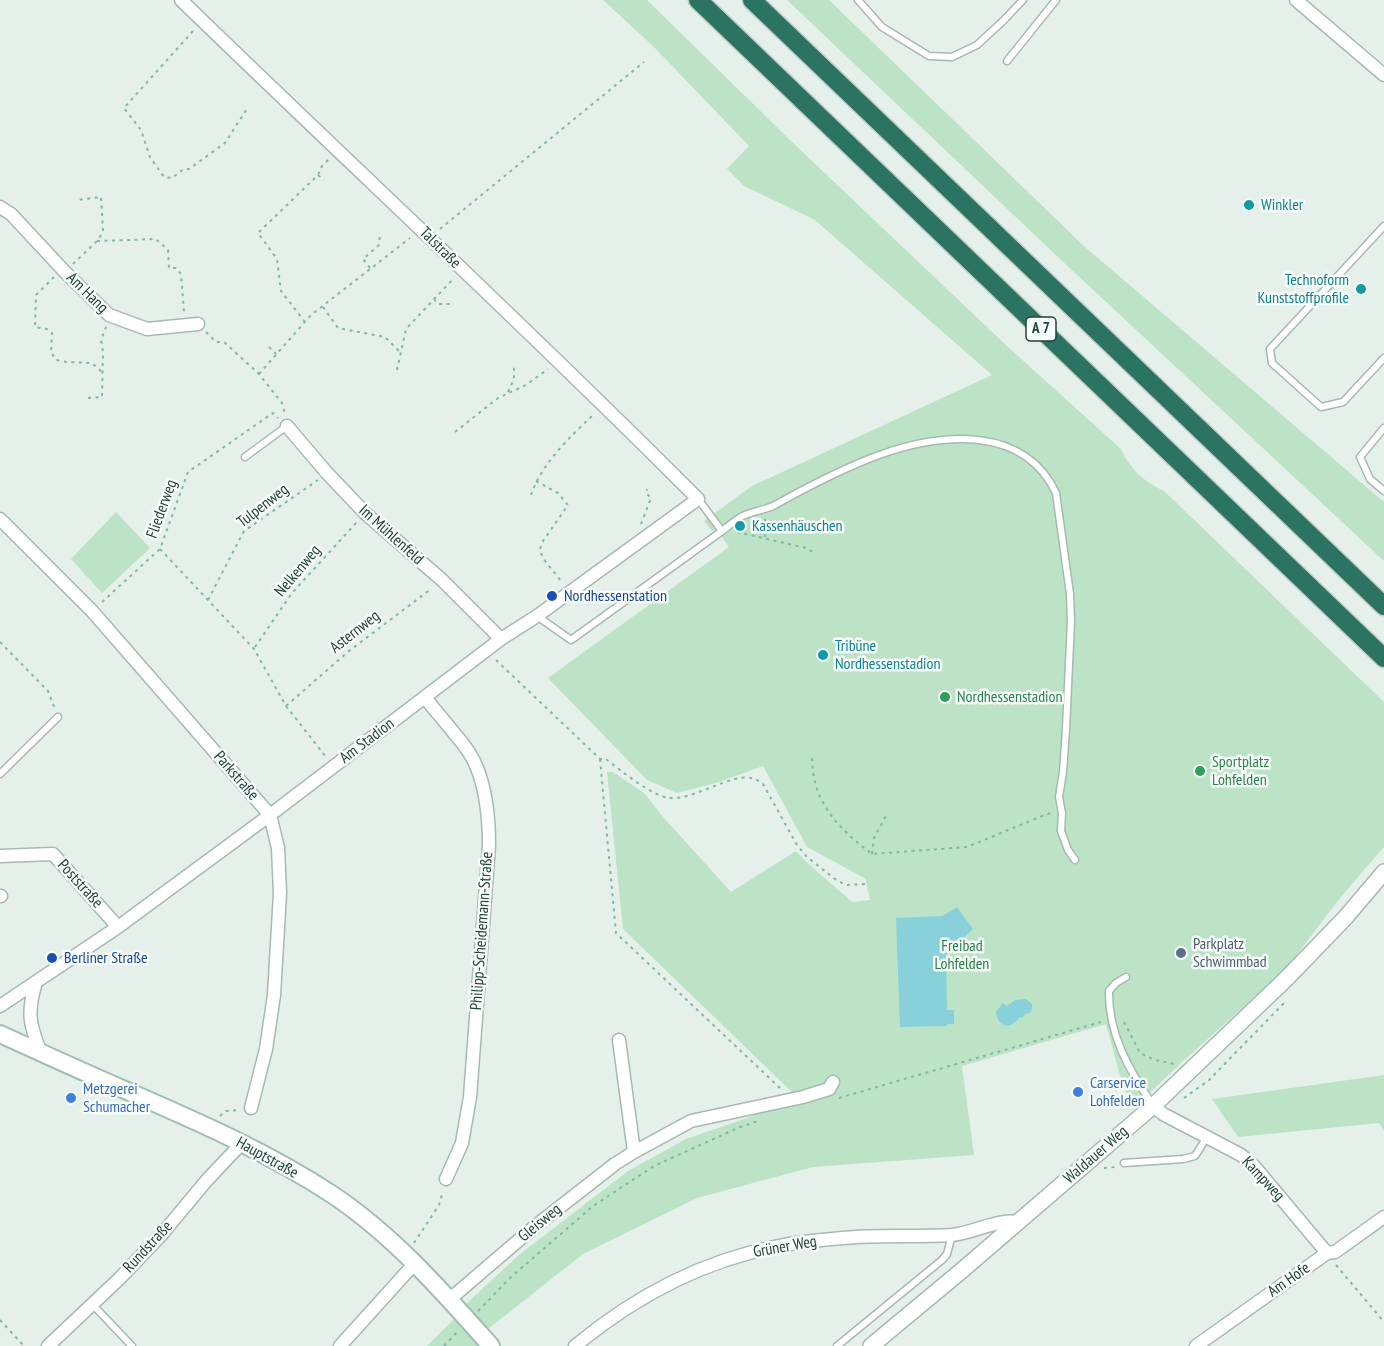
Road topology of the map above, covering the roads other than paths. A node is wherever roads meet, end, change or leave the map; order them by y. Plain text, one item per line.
1 (181, 0) edge
2 (698, 0) edge
3 (752, 0) edge
4 (858, 0) edge
5 (1023, 0) edge
6 (1056, 0) edge
7 (1299, 1) edge
8 (1007, 61) dead end
9 (1384, 75) edge
10 (0, 207) edge
11 (1384, 226) edge
12 (198, 324) road end
13 (1384, 358) edge
14 (287, 426) joint
15 (1384, 428) edge
16 (245, 457) dead end
17 (1384, 491) edge
18 (698, 499) junction
19 (0, 519) edge
20 (722, 531) junction
21 (1384, 606) edge
22 (537, 616) junction
23 (501, 639) junction
24 (1384, 658) edge
25 (425, 697) junction
26 (58, 717) road end
27 (0, 774) edge
28 (270, 815) junction
29 (0, 856) edge
30 (1076, 860) dead end
31 (1384, 872) edge
32 (118, 927) junction
33 (1126, 977) dead end
34 (36, 982) junction
35 (0, 1006) edge
36 (0, 1034) edge
37 (619, 1040) dead end
38 (41, 1053) junction
39 (833, 1082) dead end
40 (1154, 1106) junction
41 (251, 1108) road end
42 (1207, 1137) junction
43 (242, 1143) junction
44 (634, 1152) junction
45 (1124, 1163) dead end
46 (446, 1179) road end
47 (1384, 1217) edge
48 (1019, 1222) junction
49 (952, 1234) junction
50 (1327, 1252) junction
51 (409, 1259) junction
52 (450, 1299) junction
53 (93, 1305) junction
54 (48, 1346) edge
55 (132, 1346) edge
56 (340, 1346) edge
57 (491, 1346) edge
58 (575, 1346) edge
59 (837, 1346) edge
60 (870, 1346) edge
61 (1196, 1346) edge

1 - 18 street, Talstraße
2 - 24 highway, A 7
3 - 21 highway, A 7
4 - 5 lane
6 - 8 lane
7 - 9 street
10 - 12 street, Am Hang
11 - 13 lane
14 - 16 lane
14 - 23 street, Im Mühlenfeld
15 - 17 lane
18 - 20 lane
18 - 22 street, Am Stadion
19 - 28 street, Parkstraße
20 - 22 lane
20 - 30 lane
22 - 23 street, Am Stadion
23 - 25 street, Am Stadion
25 - 28 street, Am Stadion
25 - 46 street, Philipp-Scheidemann-Straße
26 - 27 lane
28 - 32 street, Am Stadion
28 - 41 street, Parkstraße
29 - 32 street, Poststraße
31 - 40 street, Waldauer Weg
32 - 34 street, Am Stadion
33 - 40 lane
34 - 35 street, Am Stadion
34 - 38 street
36 - 38 main road, Hauptstraße
37 - 44 street
38 - 43 main road, Hauptstraße
39 - 44 street, Gleisweg
40 - 42 street, Kampweg
40 - 48 street, Waldauer Weg
42 - 45 lane
42 - 50 street, Kampweg
43 - 51 main road, Hauptstraße
43 - 53 street, Rundstraße
44 - 52 street, Gleisweg
47 - 50 street, Am Hofe
48 - 49 street, Grüner Weg
48 - 60 street, Waldauer Weg
49 - 58 street, Grüner Weg
49 - 59 lane
50 - 61 street, Am Hofe
51 - 52 main road, Hauptstraße
51 - 56 street
52 - 57 main road, Hauptstraße
53 - 54 street, Rundstraße
53 - 55 lane

